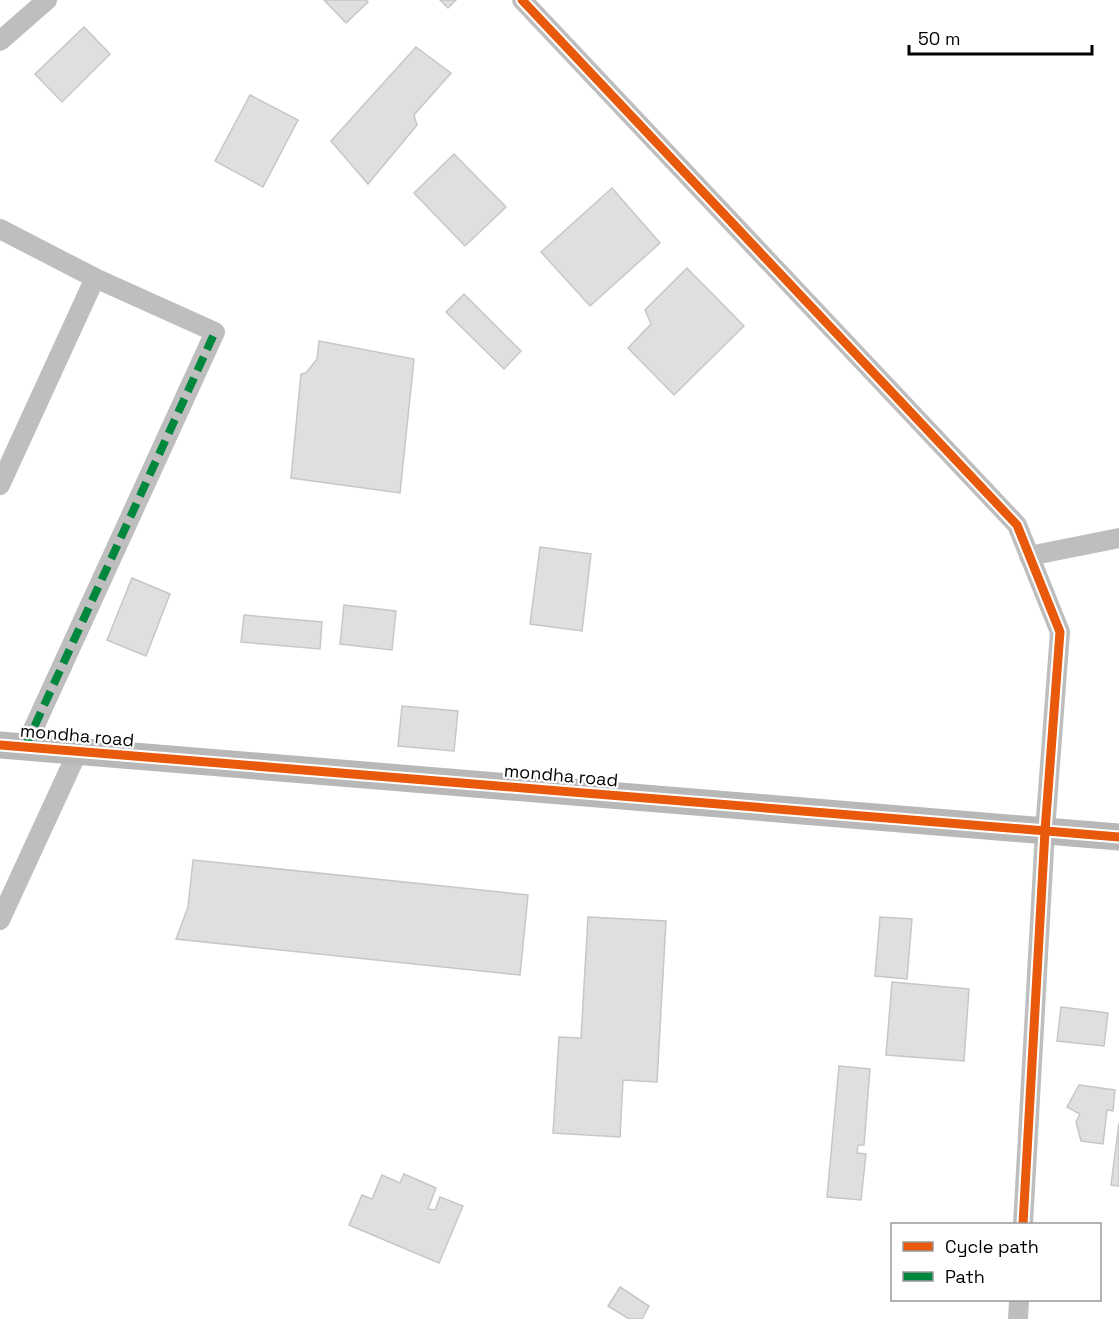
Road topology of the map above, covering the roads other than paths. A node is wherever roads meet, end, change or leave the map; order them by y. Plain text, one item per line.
1 (47, 0) edge
2 (522, 0) edge
3 (0, 41) edge
4 (0, 230) edge
5 (95, 278) junction
6 (0, 485) edge
7 (1119, 538) edge
8 (1029, 556) junction
9 (13, 746) edge
10 (78, 751) junction
11 (1045, 831) junction
12 (1119, 837) edge
13 (0, 920) edge
14 (1023, 1223) edge
15 (1019, 1301) edge
16 (1018, 1319) edge

1 - 3 street
2 - 8 street
4 - 5 street
5 - 6 street
5 - 9 street
7 - 8 street
8 - 11 street
9 - 10 street, mondha road
10 - 11 street, mondha road
10 - 13 street
11 - 12 street, mondha road
11 - 14 street
15 - 16 street

